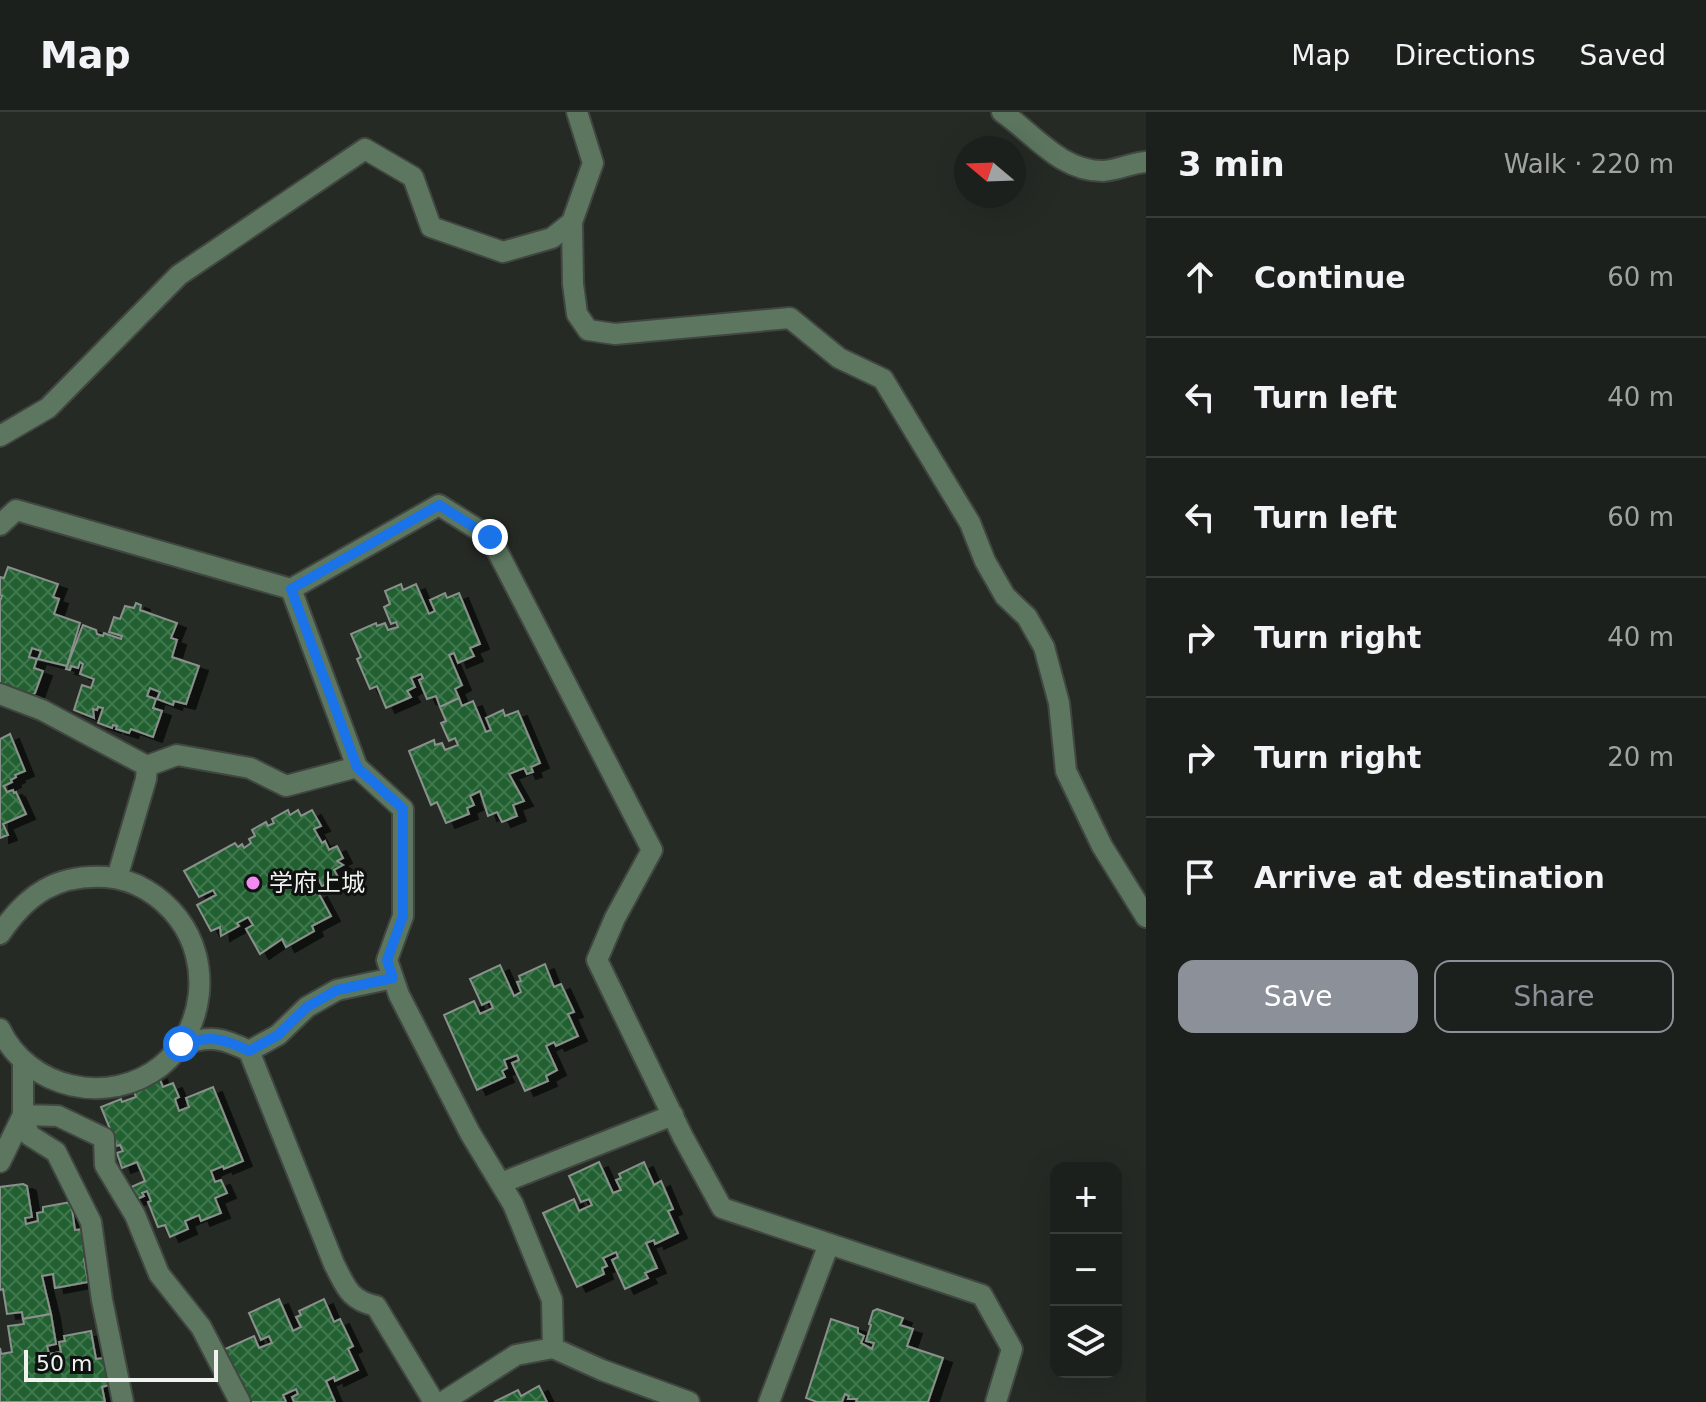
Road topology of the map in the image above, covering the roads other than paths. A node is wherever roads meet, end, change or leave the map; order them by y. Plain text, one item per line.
1 (577, 112) edge
2 (1002, 112) edge
3 (1146, 162) edge
4 (572, 222) junction
5 (0, 436) edge
6 (0, 525) edge
7 (291, 589) junction
8 (0, 694) edge
9 (147, 766) junction
10 (357, 767) junction
11 (117, 878) junction
12 (1146, 917) edge
13 (0, 934) edge
14 (393, 978) junction
15 (0, 1029) edge
16 (181, 1044) junction
17 (249, 1051) junction
18 (23, 1061) junction
19 (23, 1115) junction
20 (673, 1115) junction
21 (0, 1162) edge
22 (501, 1183) junction
23 (829, 1244) junction
24 (553, 1348) junction
25 (123, 1402) edge
26 (240, 1402) edge
27 (434, 1402) edge
28 (443, 1402) edge
29 (689, 1402) edge
30 (769, 1402) edge
31 (996, 1402) edge

1 - 4 street
2 - 3 street
4 - 5 street
4 - 12 street
6 - 7 street
7 - 10 street
7 - 20 street
8 - 9 street
9 - 10 street
9 - 11 street
10 - 14 street
11 - 13 street
11 - 16 street
14 - 17 street
14 - 22 street
15 - 18 street
16 - 17 street
16 - 18 street
17 - 27 street
18 - 19 street
19 - 21 street
19 - 25 street
19 - 26 street
20 - 22 street
20 - 23 street
22 - 24 street
23 - 30 street
23 - 31 street
24 - 28 street
24 - 29 street

